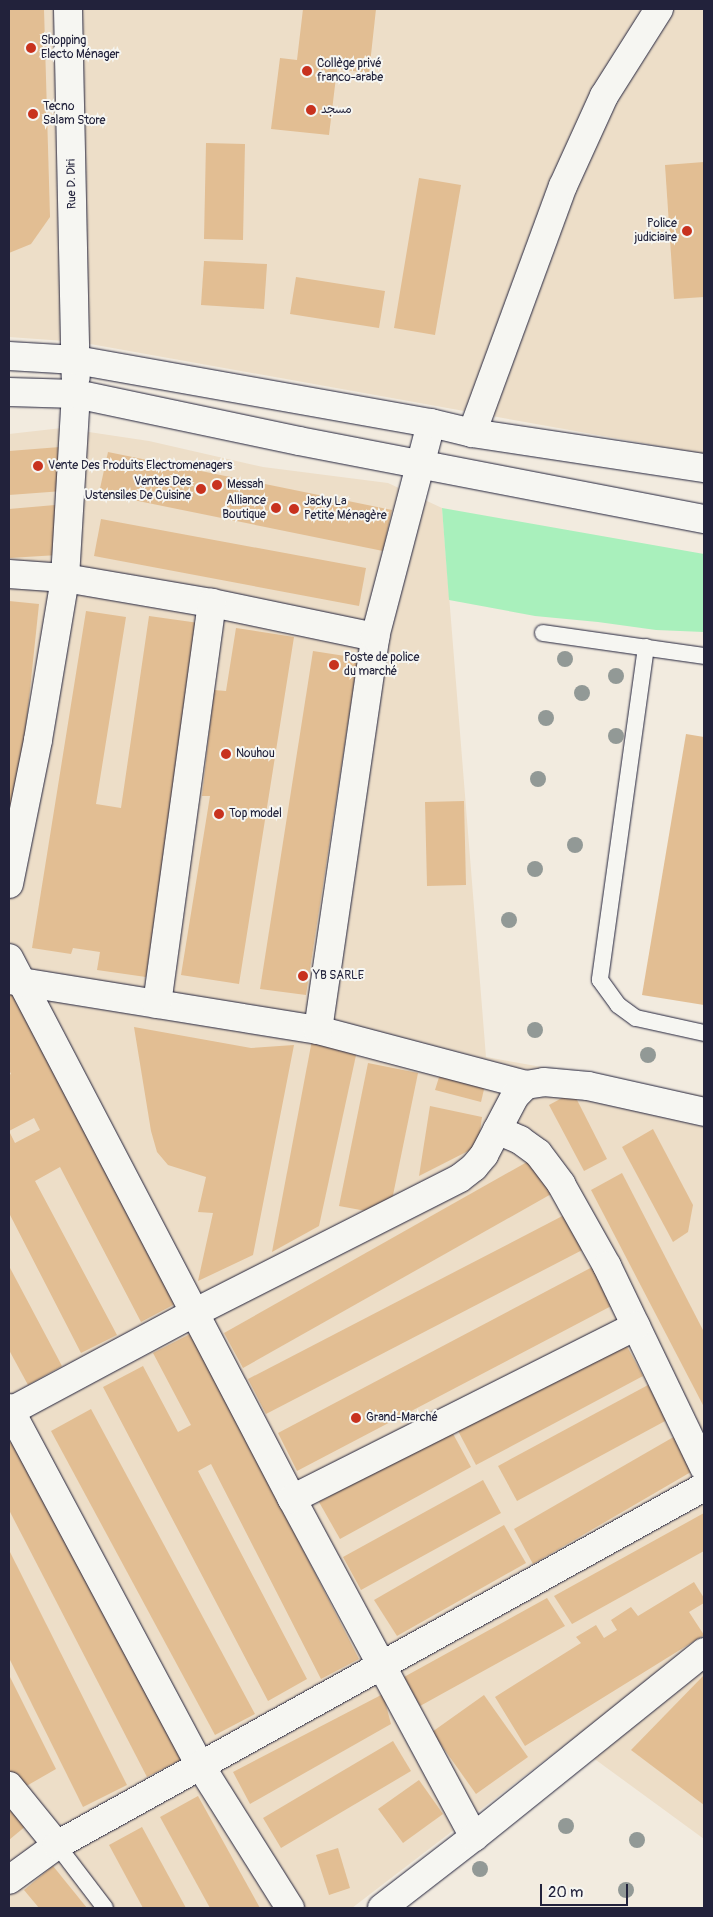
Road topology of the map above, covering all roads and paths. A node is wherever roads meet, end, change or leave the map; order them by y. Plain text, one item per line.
1 (68, 9) edge
2 (659, 9) edge
3 (9, 356) edge
4 (76, 360) junction
5 (9, 392) edge
6 (76, 394) junction
7 (431, 423) junction
8 (472, 433) junction
9 (420, 464) junction
10 (704, 468) edge
11 (704, 519) edge
12 (9, 574) edge
13 (65, 578) junction
14 (212, 603) junction
15 (543, 633) dead end
16 (375, 637) junction
17 (646, 648) junction
18 (704, 656) edge
19 (9, 884) edge
20 (9, 958) edge
21 (15, 981) edge
22 (157, 1004) junction
23 (318, 1030) junction
24 (704, 1033) edge
25 (526, 1085) junction
26 (704, 1112) edge
27 (497, 1130) junction
28 (194, 1313) junction
29 (636, 1326) junction
30 (9, 1410) edge
31 (704, 1468) edge
32 (704, 1487) edge
33 (292, 1498) junction
34 (704, 1652) edge
35 (380, 1664) junction
36 (200, 1764) junction
37 (9, 1786) edge
38 (474, 1837) junction
39 (56, 1845) junction
40 (9, 1880) edge
41 (105, 1908) edge
42 (290, 1908) edge
43 (382, 1908) edge

1 - 4 street, Rue D. Diri
2 - 8 street
3 - 4 street
4 - 6 street, Rue D. Diri
4 - 7 street
5 - 6 street
6 - 9 street
6 - 13 street, Rue D. Diri
7 - 8 street
7 - 9 street
8 - 10 street
9 - 11 street
9 - 16 street
12 - 13 street
13 - 14 street
13 - 19 street, Rue D. Diri
14 - 16 street
14 - 22 street
15 - 17 lane
16 - 23 street
17 - 18 lane
17 - 24 lane
20 - 21 street
21 - 22 street
21 - 28 street
22 - 23 street
23 - 25 street
25 - 26 street
25 - 27 street
27 - 28 street
27 - 29 street
28 - 30 street
28 - 33 street
29 - 31 street
29 - 33 street
30 - 36 street
32 - 35 street
33 - 35 street
34 - 38 street
35 - 36 street
35 - 38 street
36 - 39 street
36 - 42 street
37 - 39 street
38 - 43 street
39 - 40 street
39 - 41 lane

